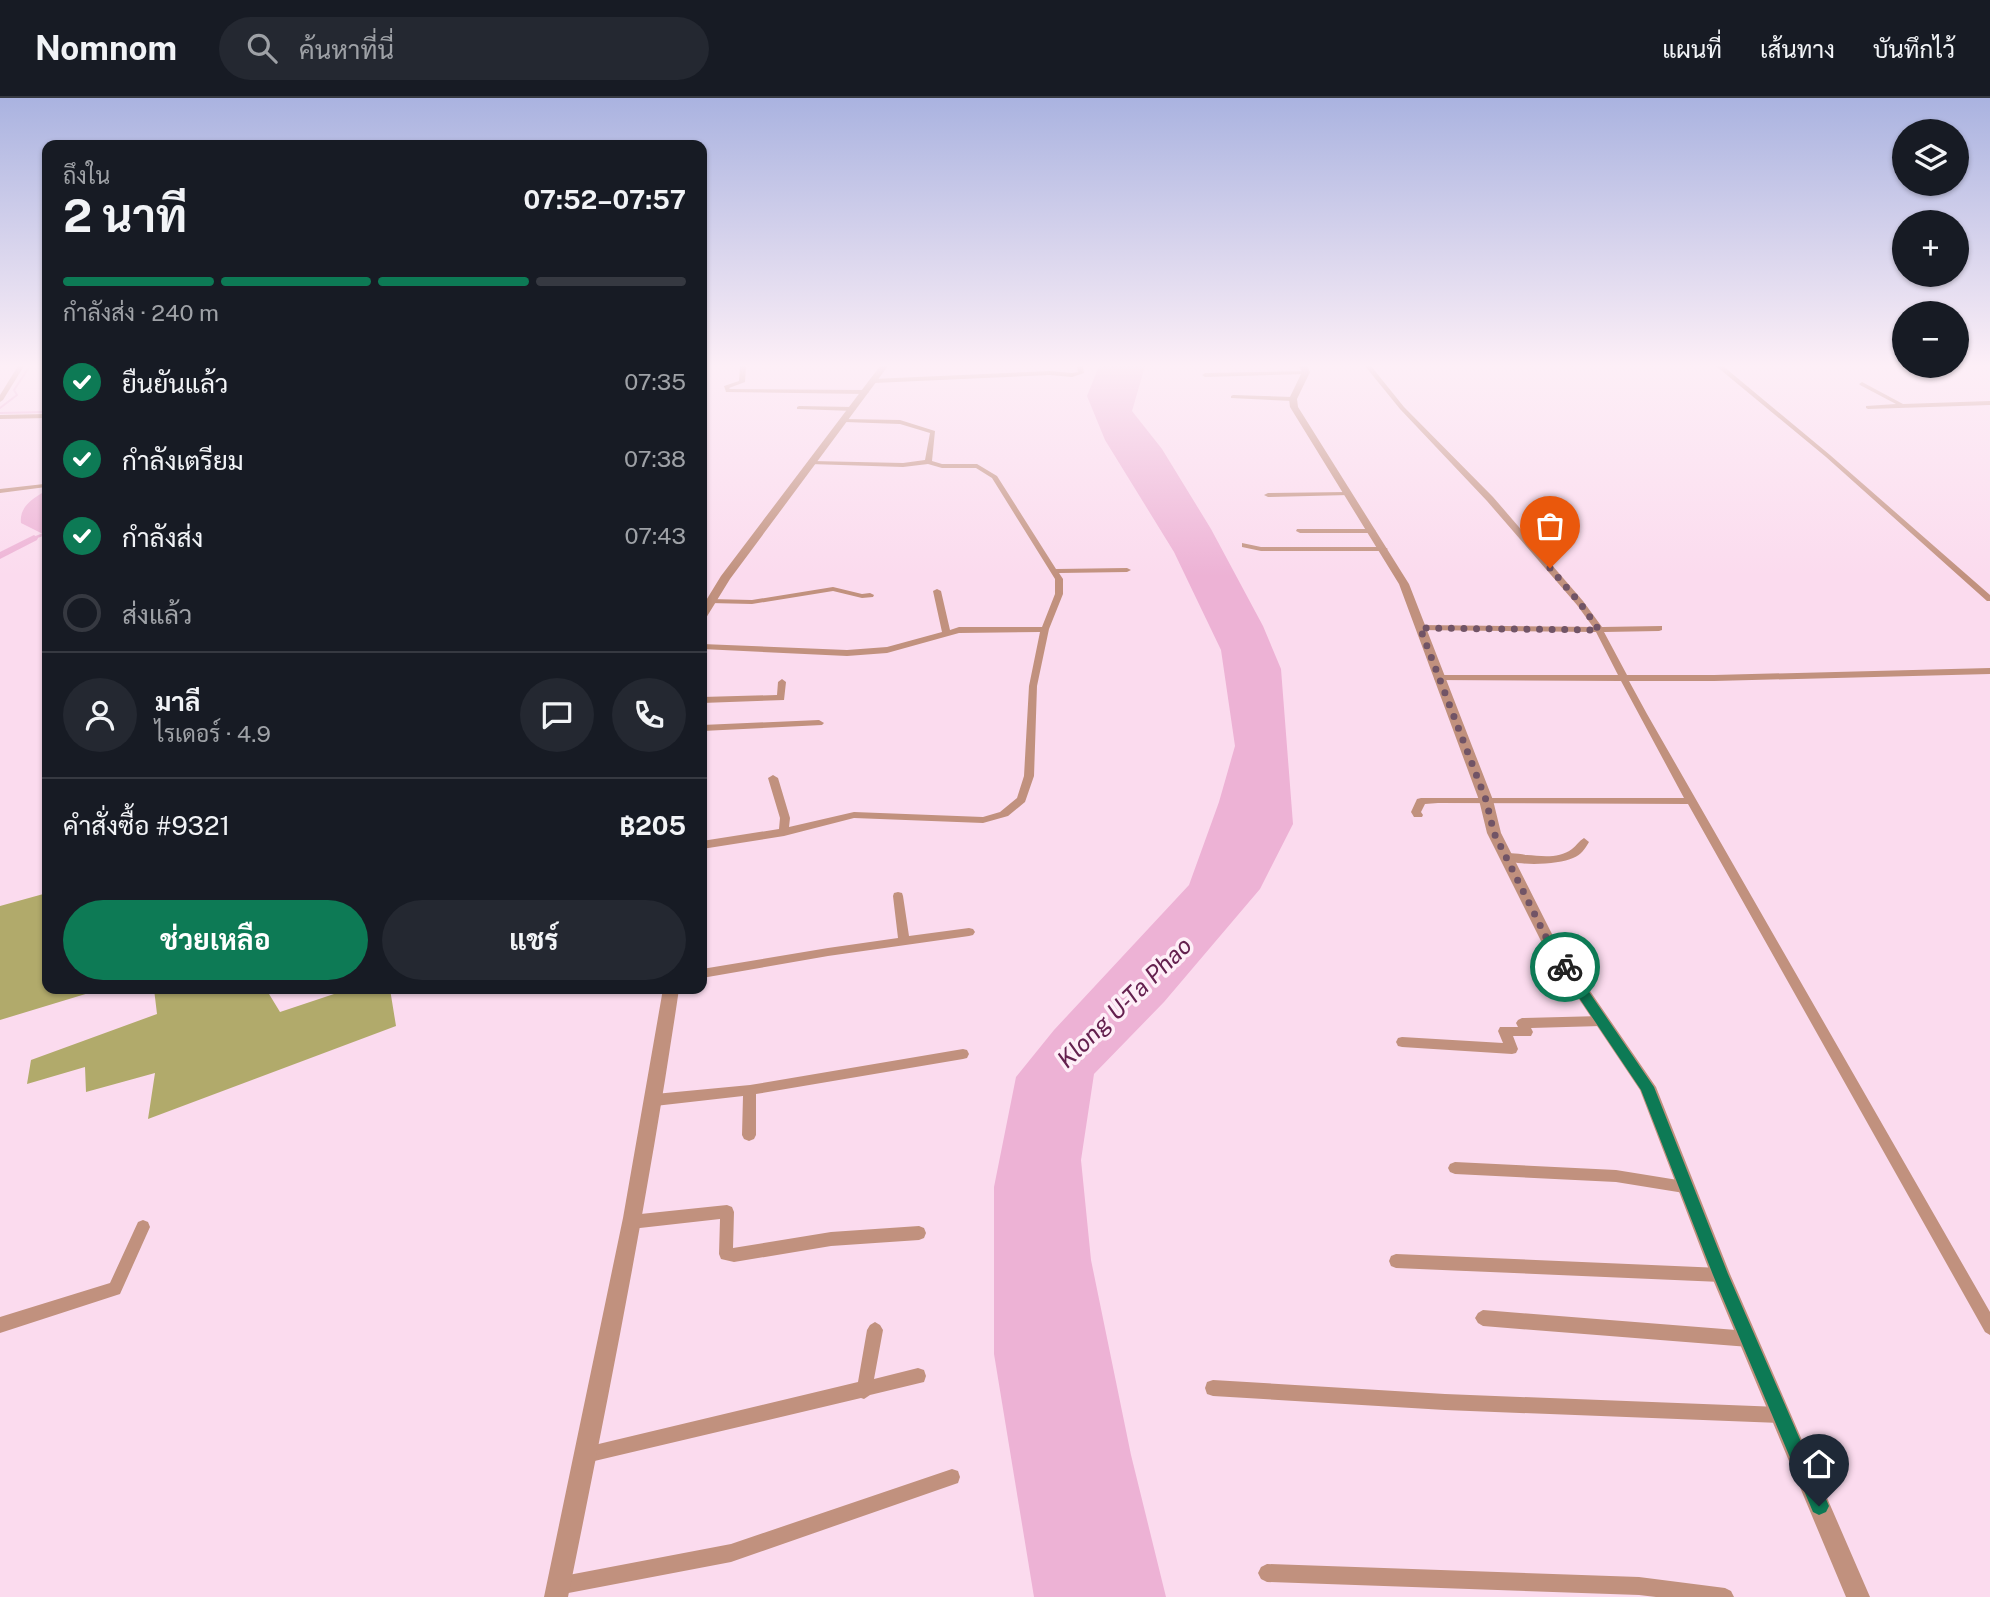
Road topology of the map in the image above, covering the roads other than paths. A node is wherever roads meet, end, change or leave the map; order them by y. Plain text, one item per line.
1 (832, 436) edge
2 (932, 436) edge
3 (1311, 436) edge
4 (1429, 436) edge
5 (1802, 436) edge
6 (928, 462) junction
7 (811, 463) junction
8 (42, 486) edge
9 (0, 491) edge
10 (1268, 495) dead end
11 (1347, 495) junction
12 (1300, 531) dead end
13 (1372, 531) junction
14 (1245, 545) dead end
15 (1384, 549) junction
16 (1127, 570) dead end
17 (1055, 571) junction
18 (937, 591) dead end
19 (870, 595) dead end
20 (1990, 599) edge
21 (710, 601) junction
22 (707, 607) edge
23 (1420, 628) junction
24 (1659, 628) dead end
25 (1045, 629) junction
26 (1599, 630) junction
27 (947, 634) junction
28 (707, 647) edge
29 (1990, 671) edge
30 (1438, 678) junction
31 (1624, 679) junction
32 (782, 682) dead end
33 (707, 700) edge
34 (819, 723) dead end
35 (707, 728) edge
36 (773, 778) dead end
37 (1486, 800) junction
38 (1692, 801) junction
39 (1418, 816) dead end
40 (784, 831) junction
41 (1584, 842) dead end
42 (707, 844) edge
43 (1505, 857) junction
44 (898, 896) dead end
45 (969, 932) dead end
46 (904, 941) junction
47 (707, 973) edge
48 (670, 994) edge
49 (1601, 1021) junction
50 (1402, 1042) dead end
51 (963, 1054) dead end
52 (750, 1090) junction
53 (654, 1100) junction
54 (749, 1135) dead end
55 (1455, 1168) dead end
56 (1684, 1186) junction
57 (631, 1222) junction
58 (143, 1227) dead end
59 (919, 1233) dead end
60 (1396, 1261) dead end
61 (1721, 1275) junction
62 (1483, 1318) dead end
63 (0, 1325) edge
64 (1990, 1327) edge
65 (875, 1330) dead end
66 (1749, 1339) junction
67 (918, 1376) dead end
68 (1213, 1388) dead end
69 (864, 1391) junction
70 (1781, 1415) junction
71 (586, 1455) junction
72 (952, 1477) dead end
73 (1267, 1573) dead end
74 (557, 1591) edge
75 (1725, 1597) edge
76 (1858, 1597) edge

1 - 7 street
2 - 6 street
3 - 11 street
4 - 26 street
5 - 20 street
6 - 7 street
6 - 17 street
7 - 21 street
8 - 9 street
10 - 11 street
11 - 13 street
12 - 13 street
13 - 15 street
14 - 15 street
15 - 23 street
16 - 17 street
17 - 25 street
18 - 27 street
19 - 21 street
21 - 22 street
23 - 26 street
23 - 30 street
24 - 26 street
25 - 27 street
25 - 40 street
26 - 31 street
27 - 28 street
29 - 31 street
30 - 31 street
30 - 37 street
31 - 38 street
32 - 33 street
34 - 35 street
36 - 40 street
37 - 38 street
37 - 39 street
37 - 43 street
38 - 64 street
40 - 42 street
41 - 43 street
43 - 49 street
44 - 46 street
45 - 46 street
46 - 47 street
48 - 53 street
49 - 50 street
49 - 56 street
51 - 52 street
52 - 53 street
52 - 54 street
53 - 57 street
55 - 56 street
56 - 61 street
57 - 59 street
57 - 71 street
58 - 63 street
60 - 61 street
61 - 66 street
62 - 66 street
65 - 69 street
66 - 70 street
67 - 69 street
68 - 70 street
69 - 71 street
70 - 76 street
71 - 74 street
72 - 74 street
73 - 75 street

